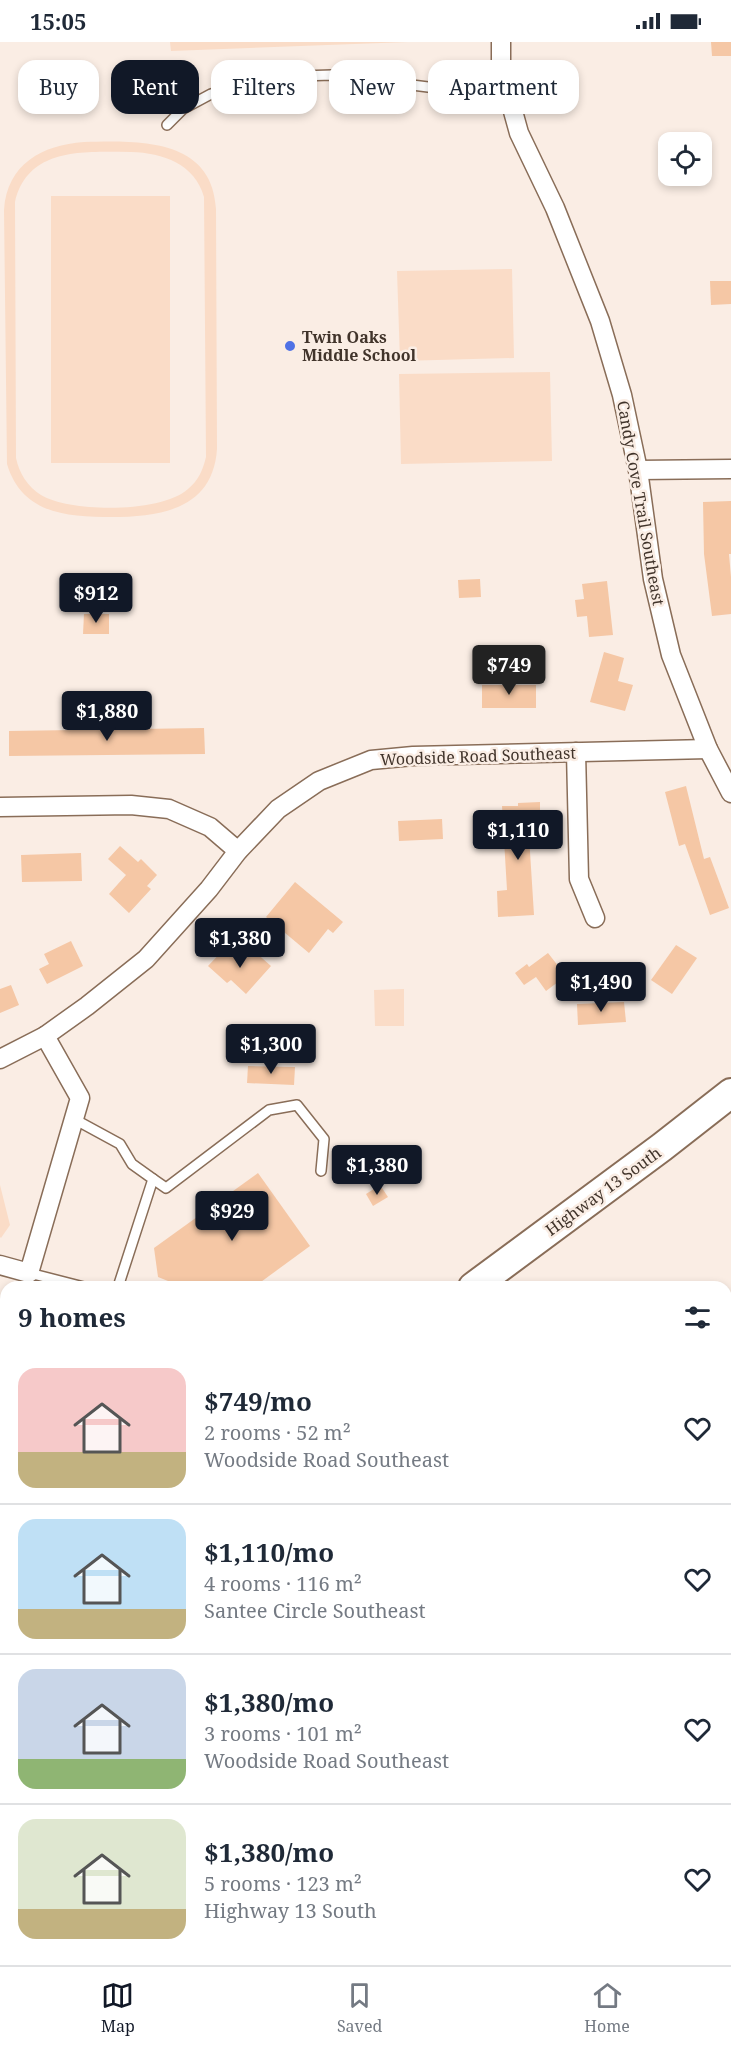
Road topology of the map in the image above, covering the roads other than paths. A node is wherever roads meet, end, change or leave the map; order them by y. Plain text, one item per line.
1 (501, 42) edge
2 (501, 60) edge
3 (428, 87) edge
4 (513, 114) edge
5 (167, 125) dead end
6 (731, 469) edge
7 (638, 470) junction
8 (708, 749) junction
9 (576, 752) junction
10 (731, 794) edge
11 (0, 807) edge
12 (238, 851) junction
13 (595, 918) dead end
14 (45, 1036) junction
15 (0, 1059) edge
16 (731, 1093) edge
17 (74, 1119) junction
18 (321, 1171) dead end
19 (153, 1179) junction
20 (0, 1265) edge
21 (29, 1273) junction
22 (60, 1281) edge
23 (120, 1281) edge
24 (481, 1281) edge

1 - 2 street, Candy Cove Trail Southeast
3 - 5 lane
4 - 7 street, Candy Cove Trail Southeast
6 - 7 street
7 - 8 street, Candy Cove Trail Southeast
8 - 9 street, Woodside Road Southeast
8 - 10 street, Candy Cove Trail Southeast
9 - 12 street, Woodside Road Southeast
9 - 13 street
11 - 12 street
12 - 14 street, Woodside Road Southeast
14 - 15 street, Woodside Road Southeast
14 - 17 street
16 - 24 main road, Highway 13 South
17 - 19 lane
17 - 21 street
18 - 19 lane
19 - 23 lane
20 - 21 street
21 - 22 lane

